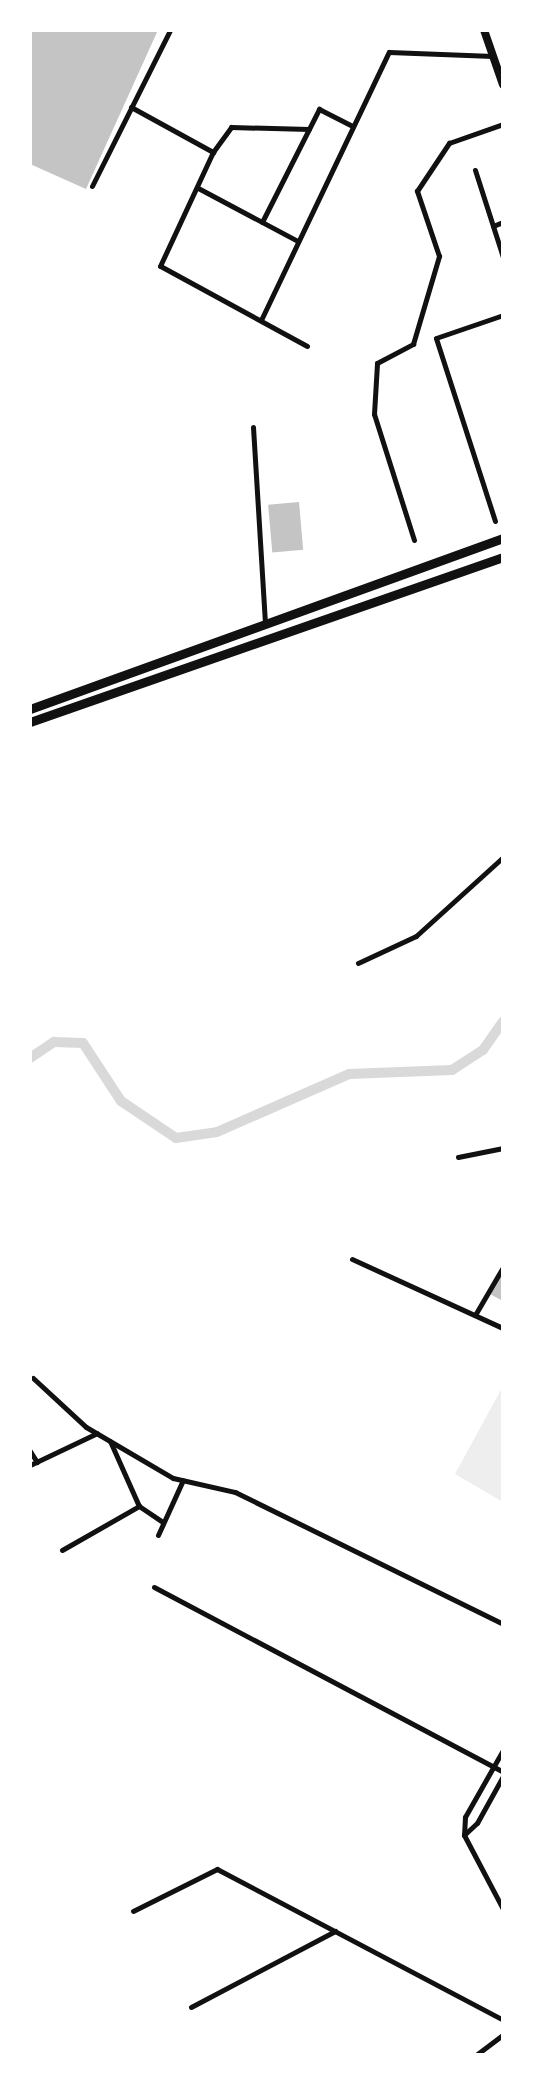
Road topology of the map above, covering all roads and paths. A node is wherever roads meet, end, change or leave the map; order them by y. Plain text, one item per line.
1 (170, 30) edge
2 (484, 30) edge
3 (493, 56) junction
4 (503, 85) edge
5 (131, 107) junction
6 (503, 124) edge
7 (353, 126) junction
8 (309, 129) junction
9 (213, 152) junction
10 (475, 170) dead end
11 (92, 186) dead end
12 (198, 188) junction
13 (262, 222) junction
14 (503, 222) edge
15 (493, 226) junction
16 (296, 240) junction
17 (503, 257) edge
18 (503, 315) edge
19 (261, 320) junction
20 (307, 346) dead end
21 (253, 427) dead end
22 (495, 521) dead end
23 (503, 538) edge
24 (414, 540) dead end
25 (503, 556) edge
26 (296, 612) junction
27 (265, 623) junction
28 (302, 627) junction
29 (30, 709) edge
30 (30, 722) edge
31 (503, 857) edge
32 (358, 963) dead end
33 (503, 1148) edge
34 (458, 1157) dead end
35 (352, 1259) dead end
36 (503, 1267) edge
37 (475, 1315) junction
38 (503, 1328) edge
39 (33, 1378) dead end
40 (97, 1433) junction
41 (110, 1441) junction
42 (30, 1451) edge
43 (37, 1462) junction
44 (30, 1465) edge
45 (183, 1480) junction
46 (139, 1506) junction
47 (161, 1521) junction
48 (158, 1535) dead end
49 (62, 1550) dead end
50 (154, 1587) dead end
51 (503, 1624) edge
52 (503, 1750) edge
53 (493, 1767) junction
54 (503, 1774) edge
55 (464, 1835) junction
56 (503, 1909) edge
57 (133, 1911) dead end
58 (335, 1931) junction
59 (191, 2007) dead end
60 (503, 2020) edge
61 (503, 2035) edge
62 (476, 2055) edge

1 - 5 street
2 - 3 main road
3 - 4 main road
3 - 7 street
5 - 9 street
5 - 11 street
6 - 24 street
7 - 8 street
7 - 16 street
8 - 9 street
8 - 13 street
9 - 12 street
10 - 15 street
12 - 13 street
12 - 19 street
13 - 16 street
14 - 15 street
15 - 17 street
16 - 19 street
18 - 22 street
19 - 20 street
21 - 27 street
23 - 26 main road
25 - 28 main road
26 - 27 main road
26 - 28 main road
27 - 29 main road
28 - 30 main road
31 - 32 street
33 - 34 street
35 - 37 street
36 - 37 street
37 - 38 street
39 - 40 street
40 - 41 street
40 - 43 street
41 - 45 street
41 - 46 street
42 - 43 street
43 - 44 street
45 - 47 street
45 - 51 street
46 - 47 street
46 - 49 street
47 - 48 street
50 - 53 street
52 - 53 street
53 - 54 street
53 - 55 street
54 - 55 street
55 - 56 street
57 - 58 street
58 - 59 street
58 - 60 street
61 - 62 street

